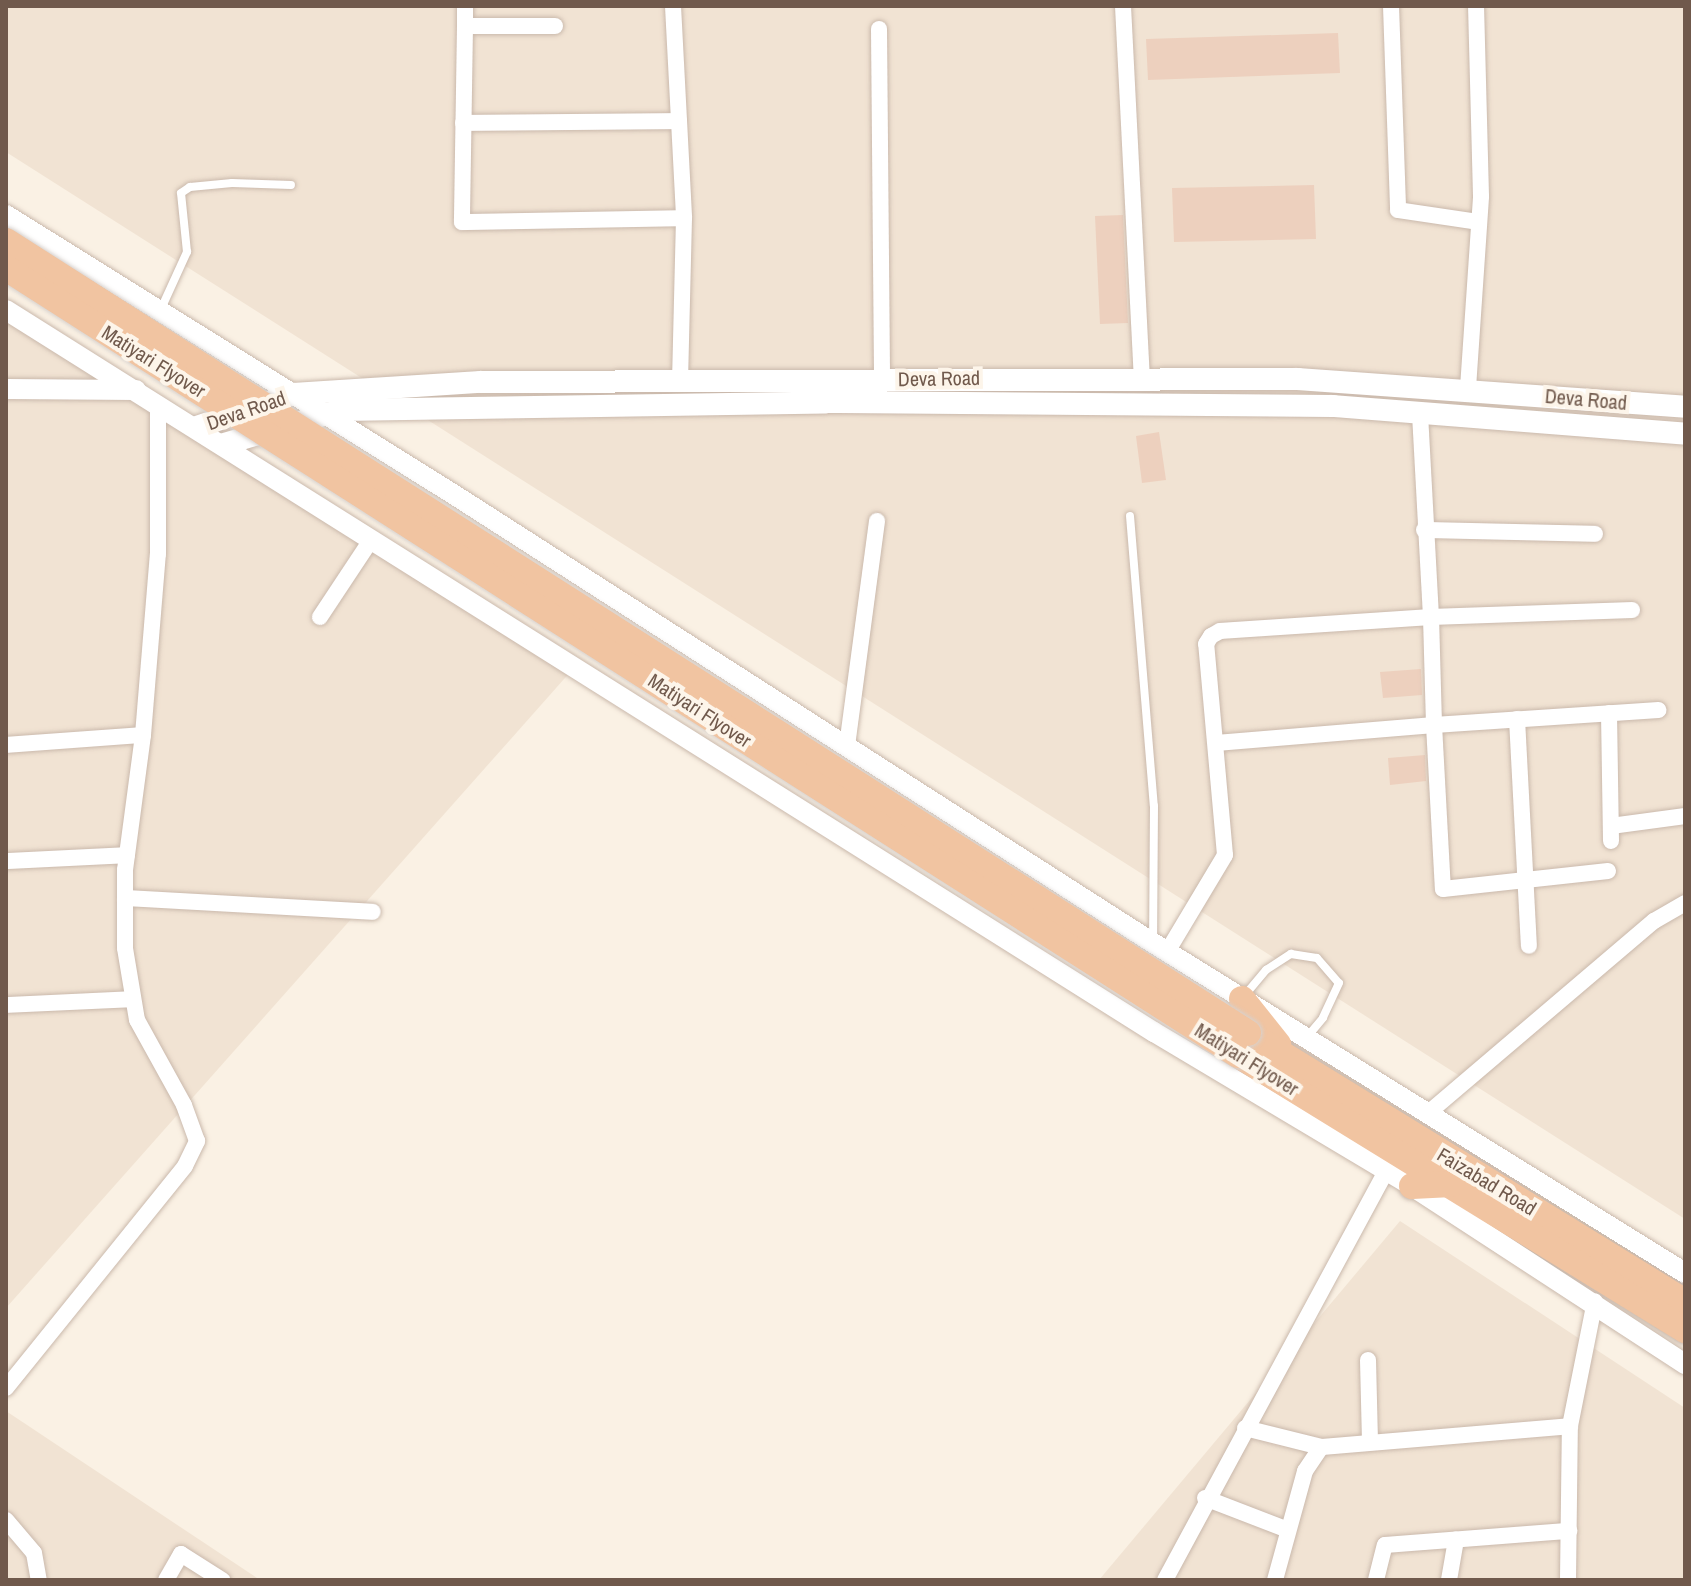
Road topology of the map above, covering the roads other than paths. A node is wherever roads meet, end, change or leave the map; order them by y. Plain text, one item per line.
1 (465, 6) edge
2 (673, 6) edge
3 (1123, 6) edge
4 (1391, 6) edge
5 (1476, 6) edge
6 (465, 26) junction
7 (555, 26) dead end
8 (879, 29) dead end
9 (679, 121) junction
10 (463, 123) junction
11 (291, 185) dead end
12 (6, 215) edge
13 (684, 218) junction
14 (1478, 222) junction
15 (6, 241) edge
16 (6, 268) edge
17 (160, 309) junction
18 (6, 310) edge
19 (1142, 376) junction
20 (882, 378) junction
21 (680, 382) junction
22 (1468, 388) junction
23 (6, 389) edge
24 (136, 390) junction
25 (293, 394) junction
26 (158, 404) junction
27 (1685, 407) edge
28 (322, 412) junction
29 (1420, 413) junction
30 (197, 427) junction
31 (1685, 434) edge
32 (224, 444) junction
33 (1130, 516) dead end
34 (877, 521) dead end
35 (1424, 530) junction
36 (1595, 534) dead end
37 (371, 540) junction
38 (1632, 610) dead end
39 (320, 617) dead end
40 (1431, 617) junction
41 (1659, 710) dead end
42 (1609, 713) junction
43 (1517, 719) junction
44 (1434, 725) junction
45 (143, 735) junction
46 (1216, 743) junction
47 (6, 745) edge
48 (847, 746) junction
49 (1685, 816) edge
50 (127, 855) junction
51 (6, 861) edge
52 (1608, 871) dead end
53 (1524, 880) junction
54 (125, 898) junction
55 (1685, 903) edge
56 (373, 912) dead end
57 (1529, 946) dead end
58 (1160, 948) junction
59 (133, 999) junction
60 (1242, 999) junction
61 (6, 1005) edge
62 (1243, 1044) junction
63 (1298, 1049) junction
64 (1427, 1114) junction
65 (1392, 1160) junction
66 (1452, 1184) junction
67 (1412, 1186) junction
68 (1685, 1273) edge
69 (1595, 1301) junction
70 (1685, 1302) edge
71 (1685, 1330) edge
72 (1368, 1360) dead end
73 (1685, 1364) edge
74 (6, 1388) edge
75 (1570, 1426) junction
76 (1245, 1428) junction
77 (1370, 1442) junction
78 (1321, 1447) junction
79 (1205, 1498) junction
80 (6, 1520) edge
81 (1288, 1530) junction
82 (1569, 1531) junction
83 (1456, 1540) junction
84 (39, 1580) edge
85 (166, 1580) edge
86 (222, 1580) edge
87 (1165, 1580) edge
88 (1275, 1580) edge
89 (1376, 1580) edge
90 (1449, 1580) edge
91 (1568, 1580) edge

1 - 6 street
2 - 9 street
3 - 19 street
4 - 14 street
5 - 14 street
6 - 7 street
6 - 10 street
8 - 20 street
9 - 10 street
9 - 13 street
10 - 13 street
11 - 17 lane
12 - 17 street
13 - 21 street
14 - 22 street
15 - 62 highway, Matiyari Flyover, bridge
16 - 62 highway, Matiyari Flyover, bridge
17 - 25 street
18 - 24 street
19 - 20 main road, Deva Road
19 - 22 main road, Deva Road
20 - 21 main road, Deva Road
21 - 25 main road, Deva Road
22 - 27 main road, Deva Road
23 - 24 street
24 - 26 street
25 - 28 street
25 - 30 main road, Deva Road
26 - 30 street
26 - 45 street
28 - 29 main road, Deva Road
28 - 32 main road, Deva Road
28 - 48 street
29 - 31 main road, Deva Road
29 - 35 street
30 - 32 street
32 - 37 street
33 - 58 lane
34 - 48 street
35 - 36 street
35 - 40 street
37 - 39 street
37 - 65 street
38 - 40 street
40 - 44 street
40 - 46 street
41 - 42 street
42 - 43 street
42 - 49 street
43 - 44 street
43 - 53 street
44 - 46 street
44 - 53 street
45 - 47 street
45 - 50 street
46 - 58 street
48 - 58 street
50 - 51 street
50 - 54 street
52 - 53 street
53 - 57 street
54 - 56 street
54 - 59 street
55 - 64 street
58 - 60 street
59 - 61 street
59 - 74 street
60 - 63 highway
60 - 63 lane
62 - 63 highway, Matiyari Flyover
62 - 65 highway, Matiyari Flyover
63 - 64 street
63 - 70 highway, Faizabad Road
64 - 68 street
65 - 66 highway, Faizabad Road
65 - 67 street
65 - 76 street
66 - 67 highway
66 - 71 highway, Faizabad Road
67 - 69 street
69 - 73 street
69 - 75 street
72 - 77 street
75 - 77 street
75 - 82 street
76 - 78 street
76 - 79 street
77 - 78 street
78 - 81 street
79 - 81 street
79 - 87 street
80 - 84 street
81 - 88 street
82 - 83 street
82 - 91 street
83 - 89 street
83 - 90 street
85 - 86 street

